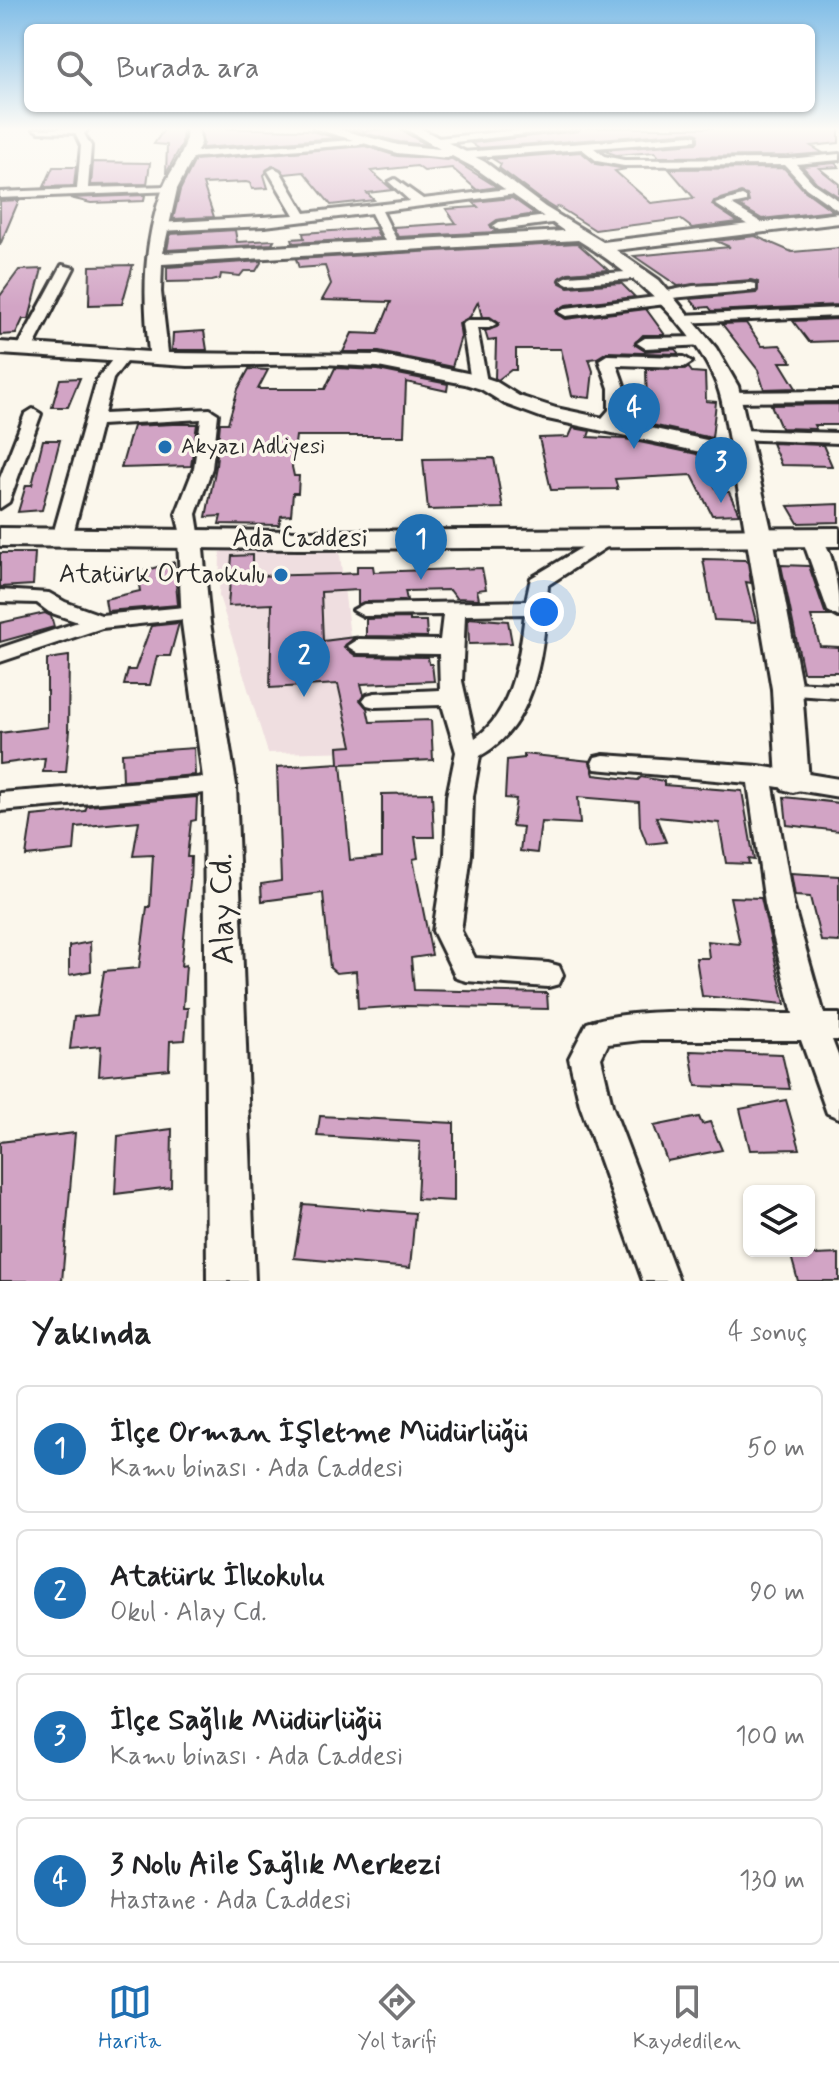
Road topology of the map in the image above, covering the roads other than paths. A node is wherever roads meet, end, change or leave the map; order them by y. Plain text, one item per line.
1 (82, 188) edge
2 (284, 188) edge
3 (402, 188) edge
4 (511, 188) edge
5 (812, 188) edge
6 (170, 189) joint
7 (516, 191) junction
8 (82, 192) junction
9 (0, 195) edge
10 (742, 200) dead end
11 (419, 202) junction
12 (374, 207) junction
13 (839, 207) edge
14 (301, 217) junction
15 (839, 218) edge
16 (555, 219) junction
17 (499, 226) dead end
18 (160, 227) junction
19 (760, 227) junction
20 (582, 235) junction
21 (394, 247) junction
22 (601, 247) junction
23 (154, 259) junction
24 (67, 268) dead end
25 (640, 275) junction
26 (568, 280) dead end
27 (751, 287) dead end
28 (664, 298) junction
29 (566, 312) dead end
30 (839, 312) edge
31 (681, 319) junction
32 (489, 324) dead end
33 (700, 342) junction
34 (645, 343) dead end
35 (9, 351) edge
36 (121, 358) junction
37 (159, 359) junction
38 (684, 362) dead end
39 (479, 382) junction
40 (839, 396) edge
41 (730, 397) junction
42 (33, 414) dead end
43 (94, 420) junction
44 (605, 424) junction
45 (839, 438) edge
46 (741, 445) junction
47 (0, 502) edge
48 (0, 537) edge
49 (62, 538) junction
50 (761, 538) junction
51 (825, 538) edge
52 (190, 539) junction
53 (606, 539) junction
54 (0, 596) edge
55 (536, 607) junction
56 (455, 609) junction
57 (364, 610) dead end
58 (839, 611) edge
59 (195, 612) junction
60 (99, 622) junction
61 (358, 646) dead end
62 (448, 647) junction
63 (0, 655) edge
64 (787, 689) junction
65 (839, 691) edge
66 (454, 697) junction
67 (375, 700) dead end
68 (468, 752) junction
69 (604, 763) dead end
70 (759, 775) junction
71 (793, 781) junction
72 (220, 785) junction
73 (839, 788) edge
74 (0, 802) edge
75 (548, 975) dead end
76 (826, 1027) edge
77 (839, 1103) edge
78 (231, 1281) edge
79 (661, 1281) edge

1 - 8 street
2 - 14 street
3 - 11 street
4 - 7 street
5 - 13 street
6 - 8 street
6 - 18 street
7 - 11 street
7 - 16 street
8 - 9 street
10 - 19 street
11 - 12 street
12 - 14 street
12 - 21 street
14 - 18 street
15 - 19 street
16 - 17 street
16 - 20 street
18 - 23 street
19 - 22 street
20 - 21 street
20 - 22 street
21 - 23 street
22 - 25 street
23 - 37 street
24 - 35 street
25 - 26 street
25 - 28 street
27 - 28 street
28 - 29 street
28 - 31 street
30 - 31 street
31 - 33 street
32 - 39 street
33 - 34 street
33 - 41 street
35 - 36 street
36 - 37 street
36 - 43 street
37 - 39 street
38 - 44 street
39 - 44 street
40 - 41 street
41 - 46 street
42 - 47 street
43 - 49 street
43 - 52 street
44 - 46 street
45 - 46 street
46 - 50 street
48 - 49 main road, Ada Caddesi
49 - 52 main road, Ada Caddesi
50 - 51 main road, Ada Caddesi
50 - 53 main road, Ada Caddesi
50 - 64 street
51 - 58 street
52 - 53 main road, Ada Caddesi
52 - 59 street, Alay Cd.
53 - 55 street
54 - 60 street
55 - 56 street
55 - 68 street
56 - 57 street
56 - 62 street
59 - 60 street
59 - 72 street, Alay Cd.
60 - 63 street
61 - 62 street
62 - 66 street
64 - 65 street
64 - 71 street
66 - 67 street
66 - 68 street
68 - 75 street
69 - 70 street
70 - 71 street
70 - 76 street
71 - 73 street
72 - 74 street
72 - 78 street, Alay Cd.
76 - 77 street
76 - 79 street

